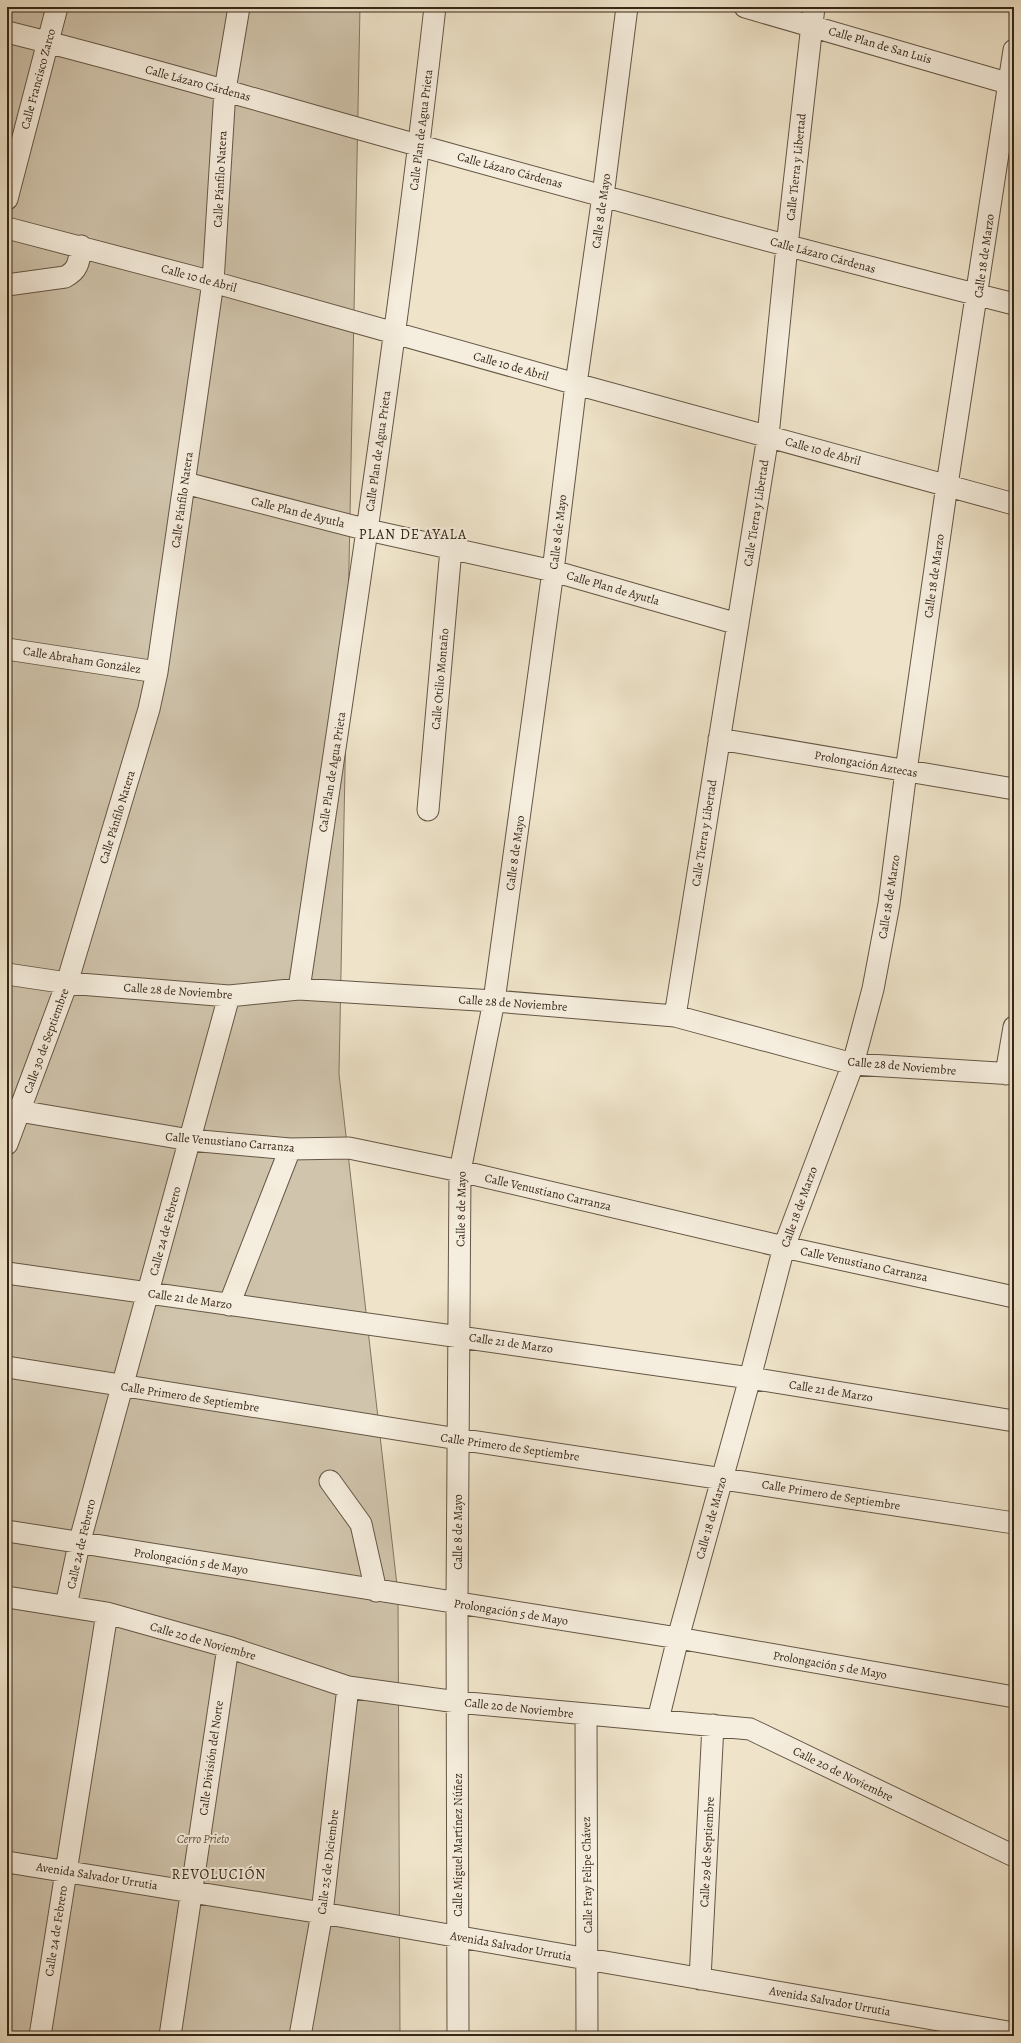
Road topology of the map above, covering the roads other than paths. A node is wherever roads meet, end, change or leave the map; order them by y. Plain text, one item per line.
1 (57, 7) edge
2 (239, 7) edge
3 (435, 7) edge
4 (627, 7) edge
5 (745, 7) edge
6 (813, 16) edge
7 (7, 32) edge
8 (47, 42) junction
9 (1014, 50) edge
10 (1011, 84) edge
11 (225, 90) junction
12 (419, 146) junction
13 (604, 196) junction
14 (7, 199) edge
15 (7, 228) edge
16 (81, 246) junction
17 (787, 246) junction
18 (213, 282) junction
19 (7, 285) edge
20 (978, 295) junction
21 (1014, 304) edge
22 (394, 333) junction
23 (576, 384) junction
24 (768, 436) junction
25 (185, 483) junction
26 (947, 485) junction
27 (1014, 504) edge
28 (368, 530) junction
29 (451, 549) junction
30 (553, 571) junction
31 (738, 624) junction
32 (7, 649) edge
33 (157, 672) junction
34 (719, 739) junction
35 (906, 771) junction
36 (1014, 789) edge
37 (428, 810) dead end
38 (7, 974) edge
39 (67, 982) junction
40 (299, 989) junction
41 (228, 996) junction
42 (494, 1001) junction
43 (675, 1016) junction
44 (1014, 1027) edge
45 (853, 1064) junction
46 (1010, 1074) edge
47 (13, 1111) edge
48 (190, 1140) junction
49 (7, 1144) edge
50 (290, 1149) junction
51 (460, 1171) junction
52 (784, 1247) junction
53 (7, 1273) edge
54 (147, 1294) junction
55 (1014, 1297) edge
56 (229, 1305) junction
57 (459, 1336) junction
58 (7, 1367) edge
59 (750, 1378) junction
60 (122, 1387) junction
61 (1014, 1421) edge
62 (458, 1439) junction
63 (722, 1478) junction
64 (330, 1481) dead end
65 (1014, 1523) edge
66 (7, 1531) edge
67 (79, 1544) junction
68 (376, 1591) junction
69 (7, 1597) edge
70 (457, 1604) junction
71 (66, 1606) junction
72 (107, 1613) junction
73 (678, 1638) junction
74 (228, 1647) junction
75 (348, 1687) junction
76 (1014, 1698) edge
77 (457, 1702) junction
78 (586, 1714) junction
79 (658, 1720) junction
80 (713, 1725) junction
81 (1014, 1856) edge
82 (7, 1862) edge
83 (66, 1870) junction
84 (192, 1892) junction
85 (322, 1913) junction
86 (458, 1937) junction
87 (588, 1959) junction
88 (700, 1979) junction
89 (1014, 2032) edge
90 (40, 2036) edge
91 (170, 2036) edge
92 (300, 2036) edge
93 (458, 2036) edge
94 (587, 2036) edge

1 - 8 street, Calle Francisco Zarco
2 - 11 street, Calle Pánfilo Natera
3 - 12 street, Calle Plan de Agua Prieta
4 - 13 street, Calle 8 de Mayo
5 - 6 street, Calle Plan de San Luis
6 - 10 street, Calle Plan de San Luis
6 - 17 street, Calle Tierra y Libertad
7 - 8 street, Calle Lázaro Cárdenas
8 - 11 street, Calle Lázaro Cárdenas
8 - 14 street, Calle Francisco Zarco
9 - 10 street, Calle 18 de Marzo
10 - 20 street, Calle 18 de Marzo
11 - 12 street, Calle Lázaro Cárdenas
11 - 18 street, Calle Pánfilo Natera
12 - 13 street, Calle Lázaro Cárdenas
12 - 22 street, Calle Plan de Agua Prieta
13 - 17 street, Calle Lázaro Cárdenas
13 - 23 street, Calle 8 de Mayo
15 - 16 street, Calle 10 de Abril
16 - 18 street, Calle 10 de Abril
16 - 19 street
17 - 20 street, Calle Lázaro Cárdenas
17 - 24 street, Calle Tierra y Libertad
18 - 22 street, Calle 10 de Abril
18 - 25 street, Calle Pánfilo Natera
20 - 21 street, Calle Lázaro Cárdenas
20 - 26 street, Calle 18 de Marzo
22 - 23 street, Calle 10 de Abril
22 - 28 street, Calle Plan de Agua Prieta
23 - 24 street, Calle 10 de Abril
23 - 30 street, Calle 8 de Mayo
24 - 26 street, Calle 10 de Abril
24 - 31 street, Calle Tierra y Libertad
25 - 28 street, Calle Plan de Ayutla
25 - 33 street, Calle Pánfilo Natera
26 - 27 street, Calle 10 de Abril
26 - 35 street, Calle 18 de Marzo
28 - 29 street, Calle Plan de Ayutla
28 - 40 street, Calle Plan de Agua Prieta
29 - 30 street, Calle Plan de Ayutla
29 - 37 street, Calle Otilio Montaño
30 - 31 street, Calle Plan de Ayutla
30 - 42 street, Calle 8 de Mayo
31 - 34 street, Calle Tierra y Libertad
32 - 33 street, Calle Abraham González
33 - 39 street, Calle Pánfilo Natera
34 - 35 street, Prolongación Aztecas
34 - 43 street, Calle Tierra y Libertad
35 - 36 street, Prolongación Aztecas
35 - 45 street, Calle 18 de Marzo
38 - 39 street, Calle 28 de Noviembre
39 - 41 street, Calle 28 de Noviembre
39 - 47 street, Calle 30 de Septiembre
40 - 41 street, Calle 28 de Noviembre
40 - 42 street, Calle 28 de Noviembre
41 - 48 street, Calle 24 de Febrero
42 - 43 street, Calle 28 de Noviembre
42 - 51 street, Calle 8 de Mayo
43 - 45 street, Calle 28 de Noviembre
44 - 46 street
45 - 46 street, Calle 28 de Noviembre
45 - 52 street, Calle 18 de Marzo
47 - 48 street, Calle Venustiano Carranza
47 - 49 street, Calle 30 de Septiembre
48 - 50 street, Calle Venustiano Carranza
48 - 54 street, Calle 24 de Febrero
50 - 51 street, Calle Venustiano Carranza
50 - 56 street
51 - 52 street, Calle Venustiano Carranza
51 - 57 street, Calle 8 de Mayo
52 - 55 street, Calle Venustiano Carranza
52 - 59 street, Calle 18 de Marzo
53 - 54 street, Calle 21 de Marzo
54 - 56 street, Calle 21 de Marzo
54 - 60 street, Calle 24 de Febrero
56 - 57 street, Calle 21 de Marzo
57 - 59 street, Calle 21 de Marzo
57 - 62 street, Calle 8 de Mayo
58 - 60 street, Calle Primero de Septiembre
59 - 61 street, Calle 21 de Marzo
59 - 63 street, Calle 18 de Marzo
60 - 62 street, Calle Primero de Septiembre
60 - 67 street, Calle 24 de Febrero
62 - 63 street, Calle Primero de Septiembre
62 - 70 street, Calle 8 de Mayo
63 - 65 street, Calle Primero de Septiembre
63 - 73 street, Calle 18 de Marzo
64 - 68 street
66 - 67 street, Prolongación 5 de Mayo
67 - 68 street, Prolongación 5 de Mayo
67 - 71 street, Calle 24 de Febrero
68 - 70 street, Prolongación 5 de Mayo
69 - 71 street, Calle 20 de Noviembre
70 - 73 street, Prolongación 5 de Mayo
70 - 77 street, Calle 8 de Mayo
71 - 72 street, Calle 20 de Noviembre
72 - 74 street, Calle 20 de Noviembre
72 - 83 street, Calle 24 de Febrero
73 - 76 street, Prolongación 5 de Mayo
73 - 79 street, Calle 18 de Marzo
74 - 75 street, Calle 20 de Noviembre
74 - 84 street, Calle División del Norte
75 - 77 street, Calle 20 de Noviembre
75 - 85 street, Calle 25 de Diciembre
77 - 78 street, Calle 20 de Noviembre
77 - 86 street, Calle Miguel Martínez Núñez
78 - 79 street, Calle 20 de Noviembre
78 - 87 street, Calle Fray Felipe Chávez
79 - 80 street, Calle 20 de Noviembre
80 - 81 street, Calle 20 de Noviembre
80 - 88 street, Calle 29 de Septiembre
82 - 83 street, Avenida Salvador Urrutia
83 - 84 street, Avenida Salvador Urrutia
83 - 90 street, Calle 24 de Febrero
84 - 85 street, Avenida Salvador Urrutia
84 - 91 street, Calle División del Norte
85 - 86 street, Avenida Salvador Urrutia
85 - 92 street, Calle 25 de Diciembre
86 - 87 street, Avenida Salvador Urrutia
86 - 93 street, Calle Miguel Martínez Núñez
87 - 88 street, Avenida Salvador Urrutia
87 - 94 street, Calle Fray Felipe Chávez
88 - 89 street, Avenida Salvador Urrutia

